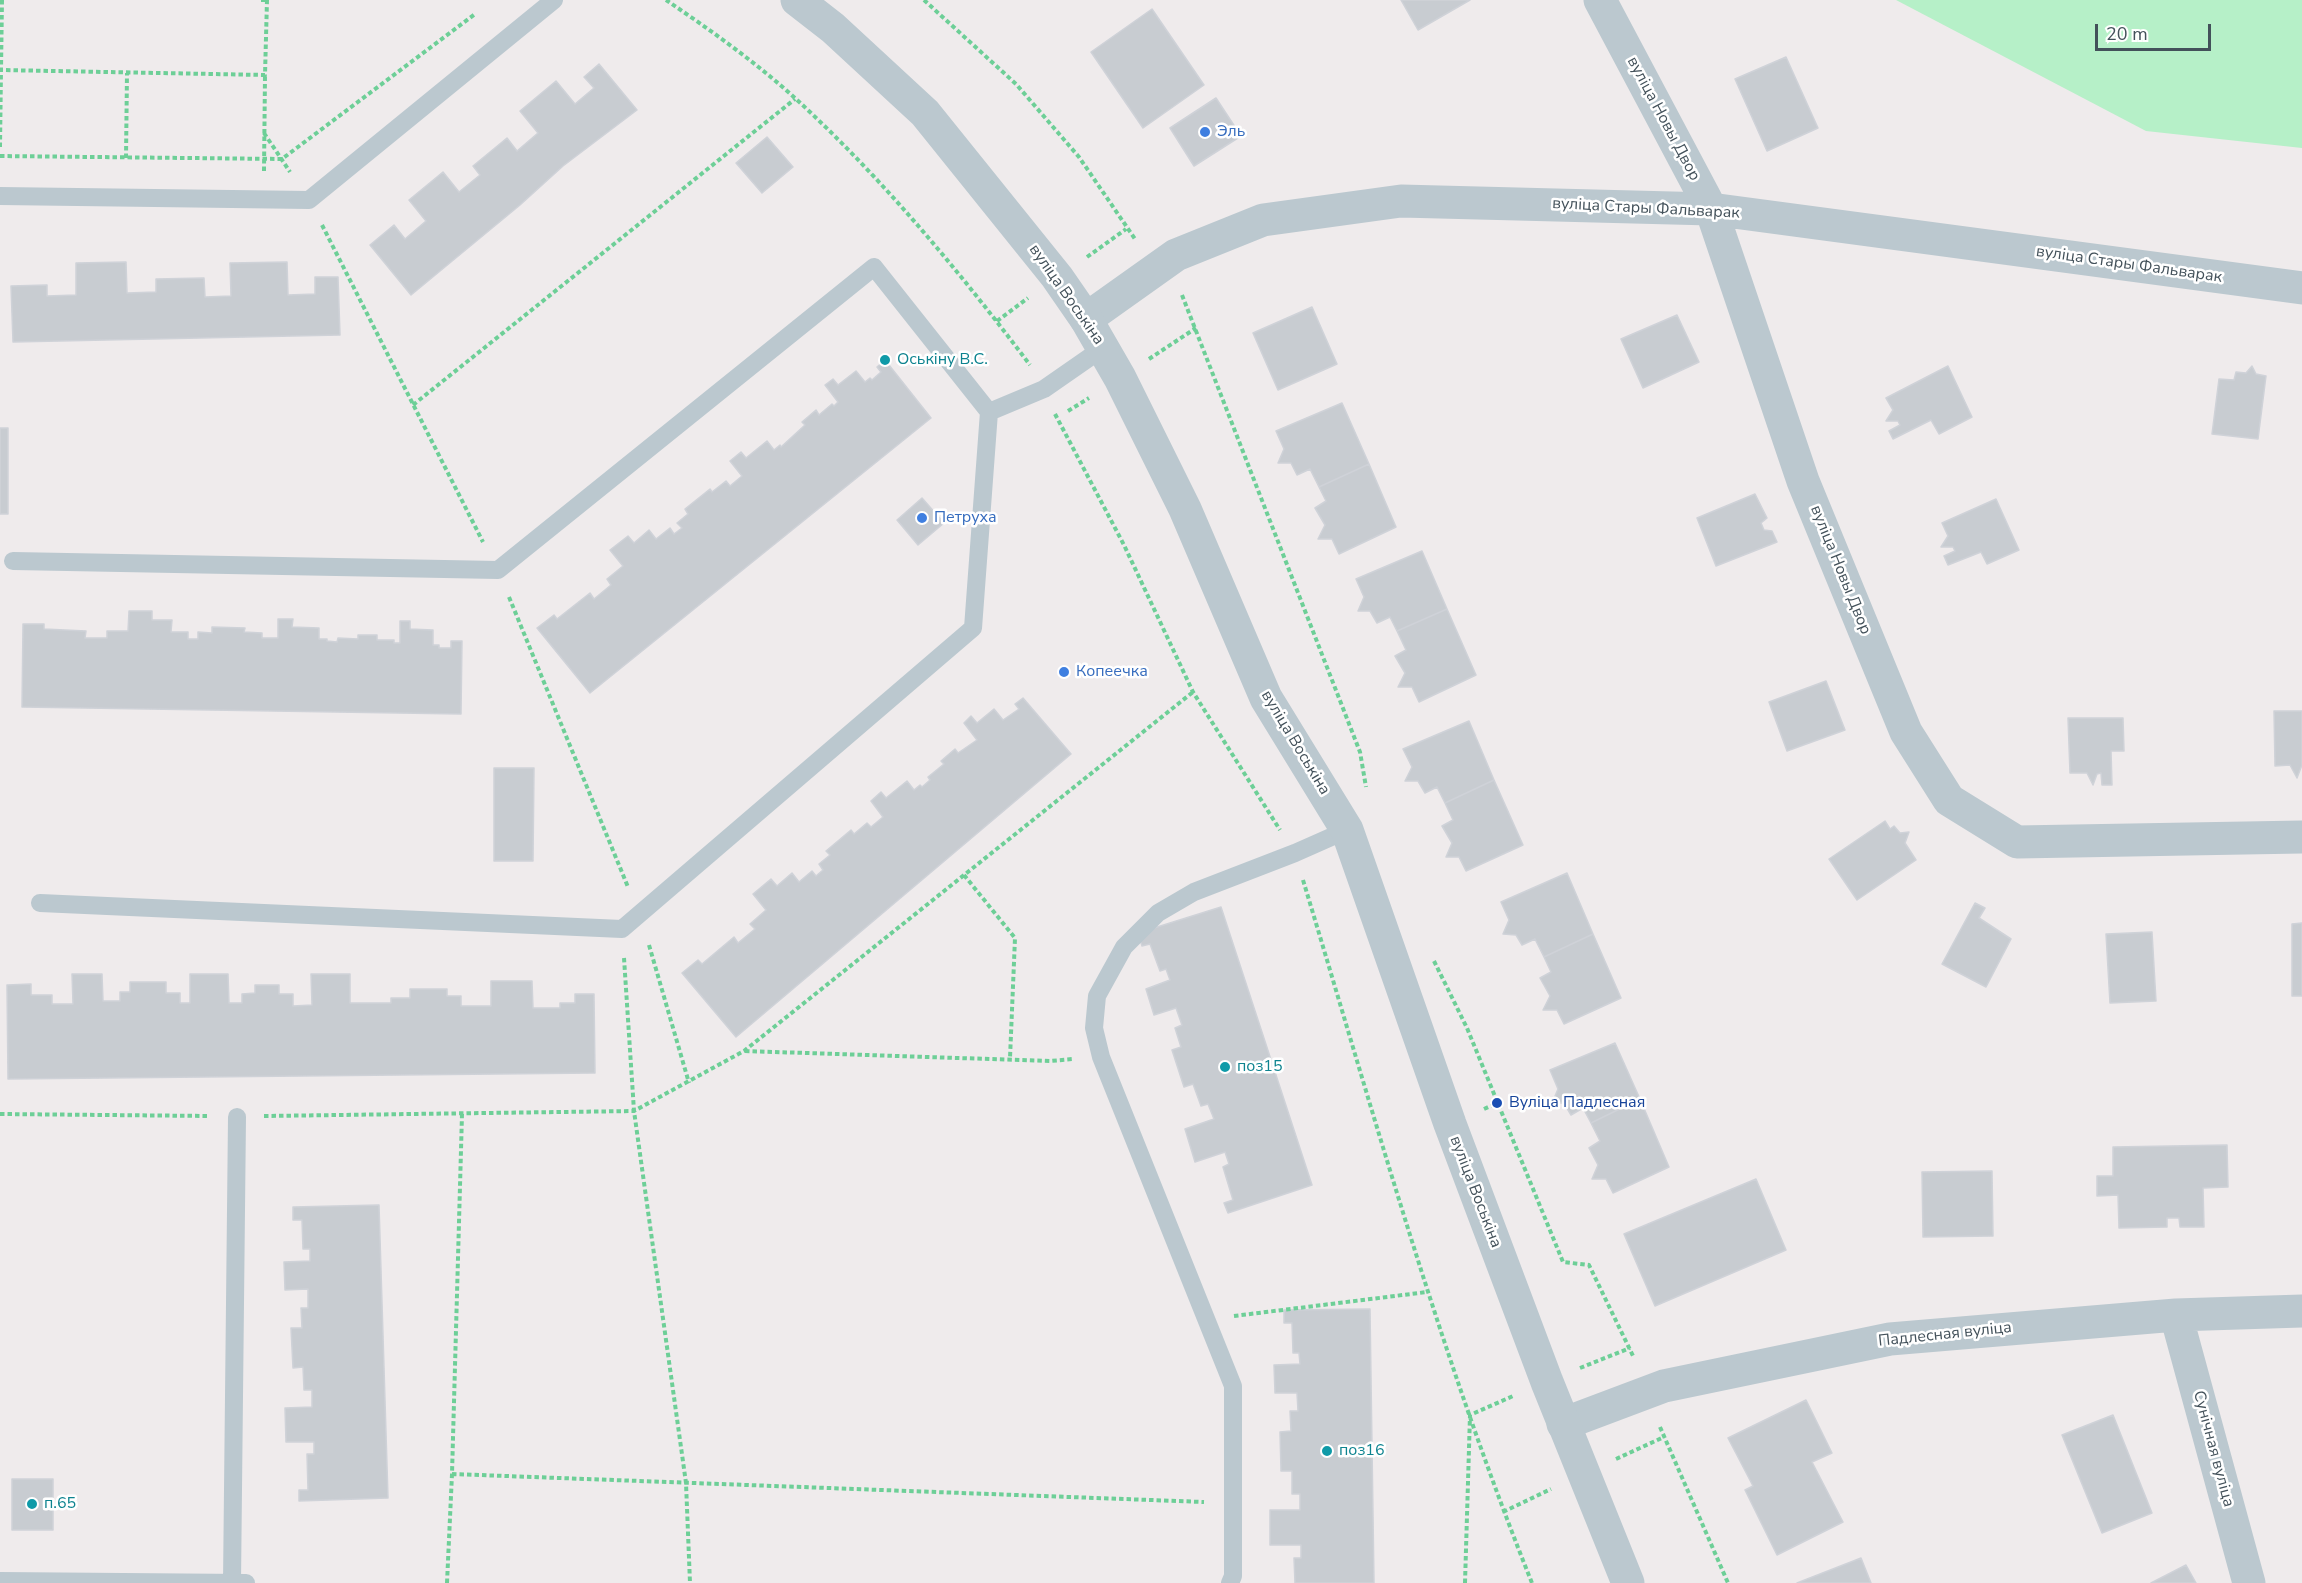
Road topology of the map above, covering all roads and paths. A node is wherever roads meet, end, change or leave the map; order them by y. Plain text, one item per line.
1 (2, 0) edge
2 (261, 0) edge
3 (267, 0) edge
4 (554, 0) edge
5 (666, 0) edge
6 (797, 0) edge
7 (924, 0) edge
8 (1600, 0) edge
9 (475, 14) dead end
10 (1, 70) edge
11 (127, 73) junction
12 (265, 75) junction
13 (795, 99) junction
14 (264, 133) junction
15 (0, 147) edge
16 (0, 156) edge
17 (126, 158) junction
18 (282, 159) junction
19 (264, 160) junction
20 (264, 178) dead end
21 (294, 178) dead end
22 (0, 195) edge
23 (309, 200) junction
24 (1711, 209) junction
25 (1126, 229) junction
26 (1085, 258) dead end
27 (1159, 267) junction
28 (2302, 288) edge
29 (1036, 292) dead end
30 (1086, 319) junction
31 (997, 321) junction
32 (1196, 328) junction
33 (1103, 348) junction
34 (1143, 362) dead end
35 (1044, 389) junction
36 (1097, 393) dead end
37 (413, 405) junction
38 (989, 412) junction
39 (1057, 418) junction
40 (13, 561) dead end
41 (498, 570) junction
42 (1193, 692) junction
43 (1367, 794) dead end
44 (1347, 830) junction
45 (2302, 837) edge
46 (1295, 854) junction
47 (964, 875) junction
48 (40, 903) dead end
49 (640, 915) junction
50 (622, 929) junction
51 (1431, 953) dead end
52 (744, 1051) junction
53 (1101, 1057) junction
54 (1010, 1058) junction
55 (689, 1083) junction
56 (634, 1111) junction
57 (0, 1114) edge
58 (462, 1114) junction
59 (237, 1117) junction
60 (1563, 1262) dead end
61 (1427, 1292) junction
62 (2302, 1311) edge
63 (2176, 1316) junction
64 (1207, 1320) junction
65 (1630, 1348) dead end
66 (1574, 1371) dead end
67 (1514, 1396) dead end
68 (1470, 1415) junction
69 (1563, 1424) junction
70 (1664, 1437) dead end
71 (1607, 1464) dead end
72 (452, 1474) junction
73 (686, 1483) junction
74 (1559, 1486) dead end
75 (1233, 1503) junction
76 (1503, 1512) junction
77 (0, 1581) edge
78 (239, 1582) edge
79 (447, 1583) edge
80 (690, 1583) edge
81 (1230, 1583) edge
82 (1465, 1583) edge
83 (1532, 1583) edge
84 (1628, 1583) edge
85 (2250, 1583) edge

1 - 10 path
2 - 3 path
3 - 12 path
4 - 23 lane
5 - 13 path
6 - 30 street, вуліца Воськіна
7 - 25 path
8 - 24 street, вуліца Новы Двор
9 - 18 path
10 - 11 path
10 - 15 path
11 - 12 path
11 - 17 path
12 - 14 path
13 - 31 path
13 - 37 path
14 - 18 path
14 - 19 path
16 - 17 path
17 - 19 path
18 - 19 path
18 - 21 path
19 - 20 path
22 - 23 lane
23 - 37 path
24 - 27 street, вуліца Стары Фальварак
24 - 28 street, вуліца Стары Фальварак
24 - 45 street, вуліца Новы Двор
25 - 26 path
25 - 27 path
27 - 30 street, вуліца Стары Фальварак
27 - 32 path
29 - 31 path
30 - 33 street, вуліца Воськіна
31 - 35 path
32 - 34 path
32 - 43 path
33 - 35 lane
33 - 44 street, вуліца Воськіна
35 - 38 lane
35 - 39 path
36 - 39 path
37 - 41 path
38 - 41 lane
38 - 49 lane
39 - 42 path
40 - 41 lane
41 - 49 path
42 - 46 path
42 - 47 path
44 - 46 lane
44 - 69 street, вуліца Воськіна
46 - 53 lane
46 - 61 path
47 - 52 path
47 - 54 path
48 - 50 lane
49 - 50 lane
49 - 55 path
50 - 56 path
51 - 60 path
52 - 54 path
52 - 55 path
53 - 54 path
53 - 64 lane
55 - 56 path
56 - 58 path
56 - 73 path
57 - 59 path
58 - 59 path
58 - 72 path
59 - 78 lane
61 - 64 path
61 - 68 path
62 - 63 street, Падлесная вуліца
63 - 69 street, Падлесная вуліца
63 - 85 street, Сунічная вуліца
64 - 75 lane
65 - 66 path
67 - 68 path
68 - 76 path
68 - 82 path
69 - 84 street, вуліца Воськіна
70 - 71 path
72 - 73 path
72 - 79 path
73 - 75 path
73 - 80 path
74 - 76 path
75 - 81 lane
76 - 83 path
77 - 78 lane

